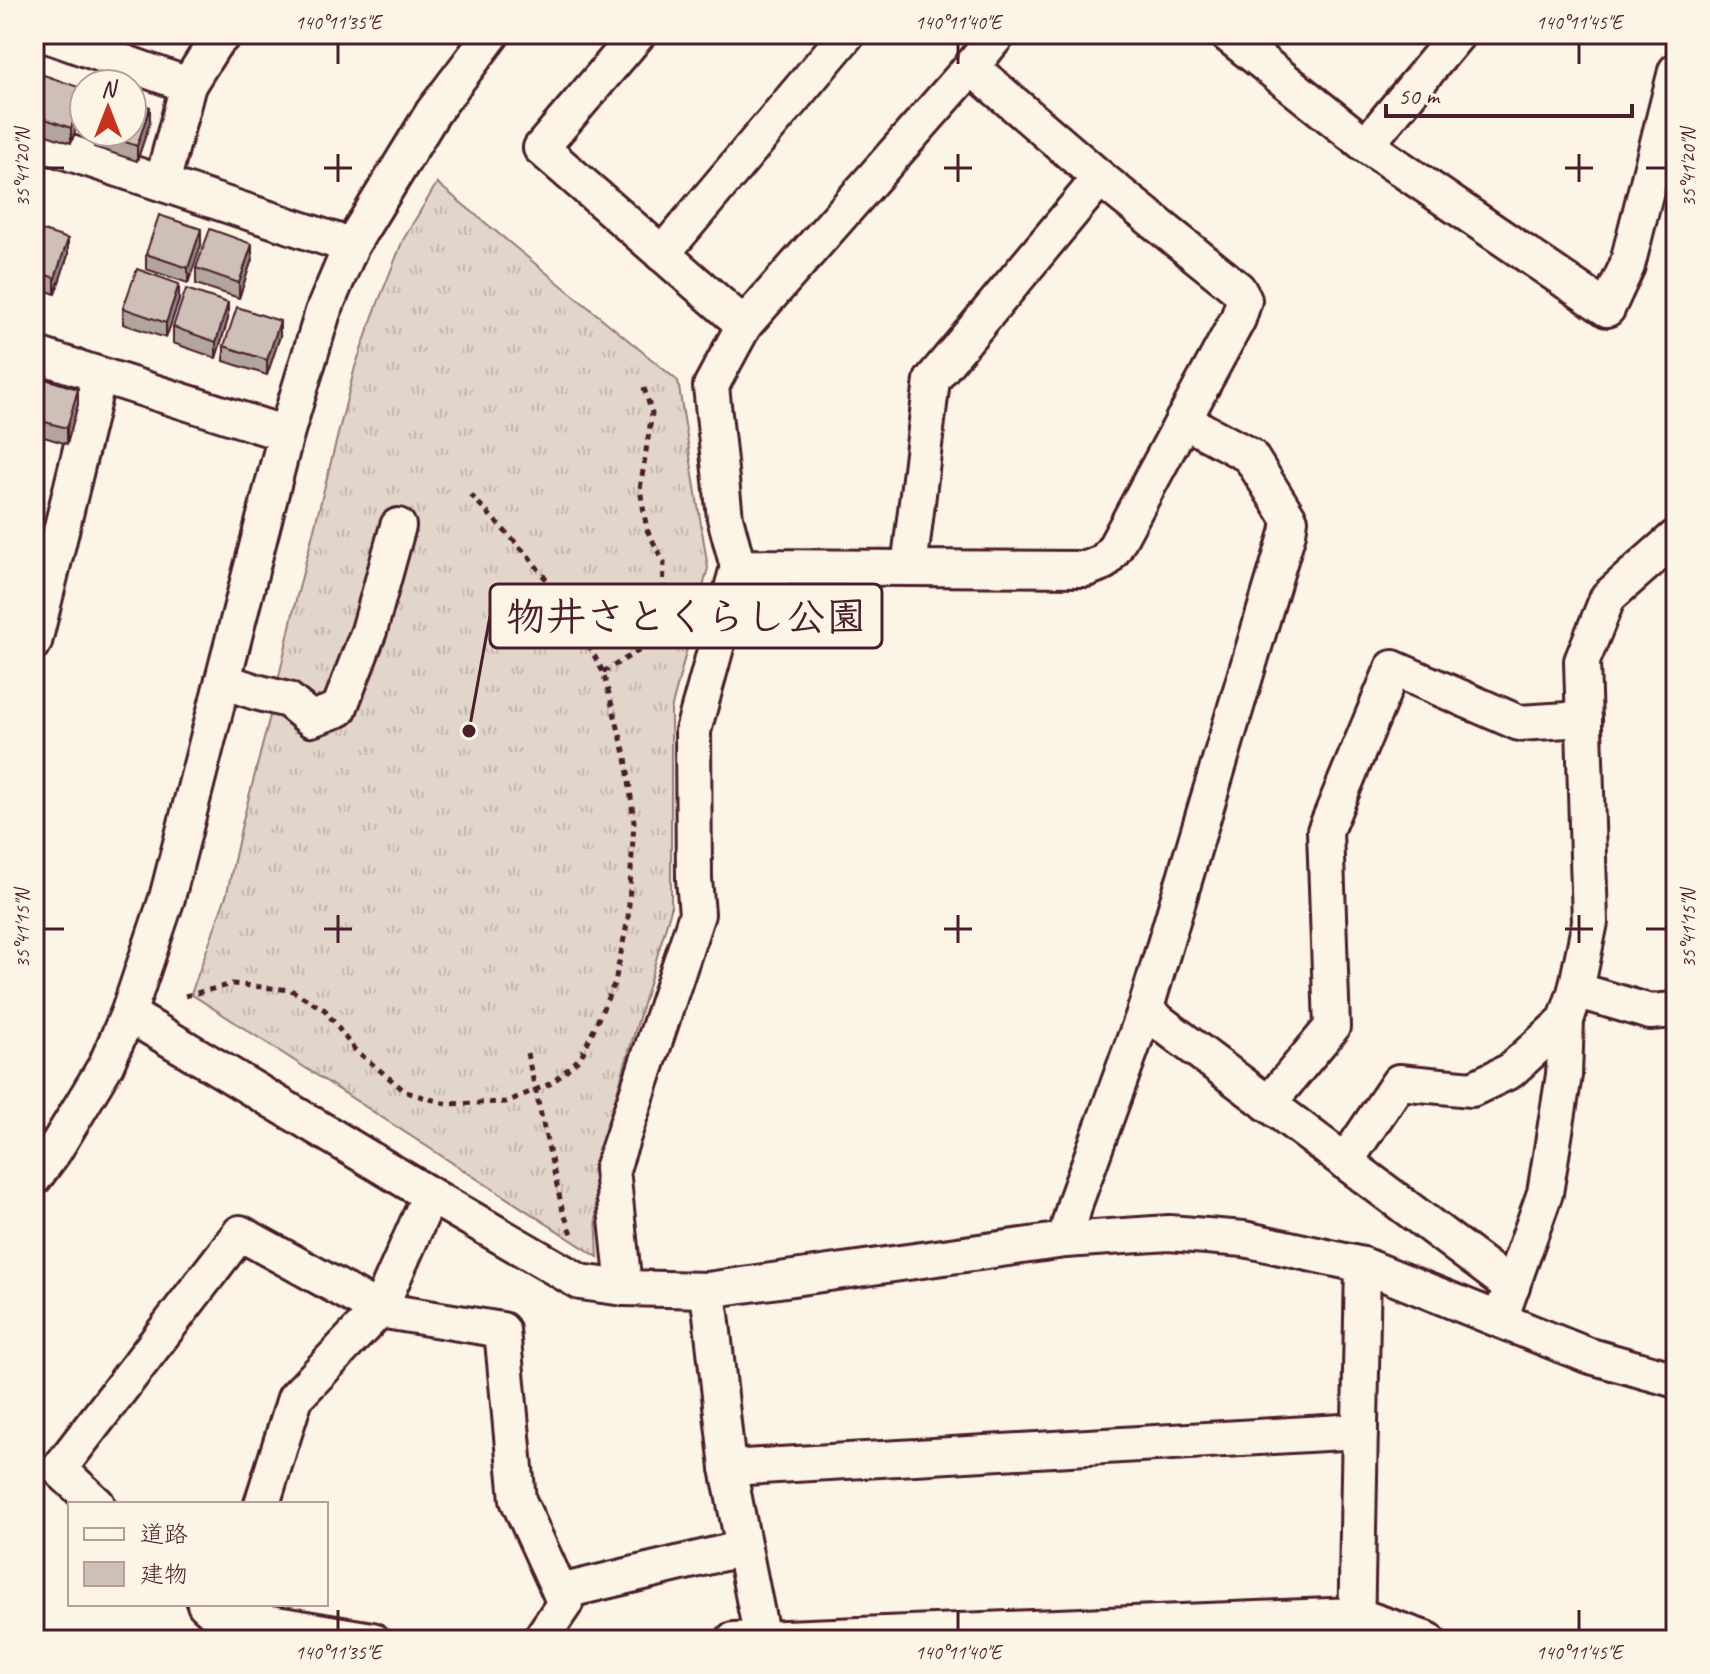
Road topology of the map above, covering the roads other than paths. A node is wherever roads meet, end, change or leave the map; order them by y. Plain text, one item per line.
1 (44, 34) edge
2 (224, 34) edge
3 (492, 34) edge
4 (638, 34) edge
5 (847, 34) edge
6 (998, 34) edge
7 (1227, 34) edge
8 (1458, 34) edge
9 (971, 67) junction
10 (1676, 71) edge
11 (188, 85) junction
12 (34, 141) edge
13 (1366, 145) junction
14 (1100, 178) junction
15 (162, 183) junction
16 (351, 246) junction
17 (662, 254) junction
18 (744, 325) junction
19 (34, 354) edge
20 (99, 375) junction
21 (1183, 420) junction
22 (286, 434) junction
23 (398, 526) dead end
24 (1676, 537) edge
25 (43, 562) edge
26 (909, 568) junction
27 (736, 577) junction
28 (34, 642) edge
29 (223, 681) junction
30 (1584, 719) junction
31 (1571, 1005) junction
32 (1676, 1010) edge
33 (1145, 1011) junction
34 (128, 1014) junction
35 (1268, 1104) junction
36 (1345, 1162) junction
37 (34, 1178) edge
38 (430, 1195) junction
39 (1065, 1240) junction
40 (1363, 1265) junction
41 (1512, 1287) junction
42 (624, 1288) junction
43 (707, 1290) junction
44 (379, 1310) junction
45 (1500, 1321) junction
46 (1676, 1380) edge
47 (1360, 1431) junction
48 (728, 1468) junction
49 (95, 1502) edge
50 (263, 1502) edge
51 (744, 1548) junction
52 (560, 1592) junction
53 (213, 1615) edge
54 (1356, 1628) edge
55 (747, 1639) edge
56 (372, 1640) edge
57 (540, 1640) edge
58 (1428, 1640) edge

1 - 11 street
2 - 11 street
3 - 16 street
4 - 17 street
5 - 17 street
6 - 9 street
7 - 13 street
8 - 13 street
9 - 14 street
9 - 18 street
10 - 13 street
11 - 15 street
12 - 15 street
14 - 21 street
14 - 26 street
15 - 16 street
16 - 22 street
17 - 18 street
18 - 27 street
19 - 20 street
20 - 22 street
20 - 25 street
21 - 26 street
21 - 33 street
22 - 29 street
23 - 29 street
24 - 30 street
25 - 28 street
26 - 27 street
27 - 42 street
29 - 34 street
30 - 31 street
30 - 35 street
31 - 32 street
31 - 36 street
31 - 41 street
33 - 35 street
33 - 39 street
34 - 37 street
34 - 38 street
35 - 36 street
36 - 41 street
38 - 42 street
38 - 44 street
39 - 40 street
39 - 43 street
40 - 45 street
40 - 47 street
41 - 45 street
42 - 43 street
43 - 48 street
44 - 49 street
44 - 50 street
44 - 52 street
45 - 46 street
47 - 48 street
47 - 54 street
48 - 51 street
51 - 52 street
51 - 55 street
52 - 57 street
53 - 56 street
54 - 55 street
54 - 58 street

